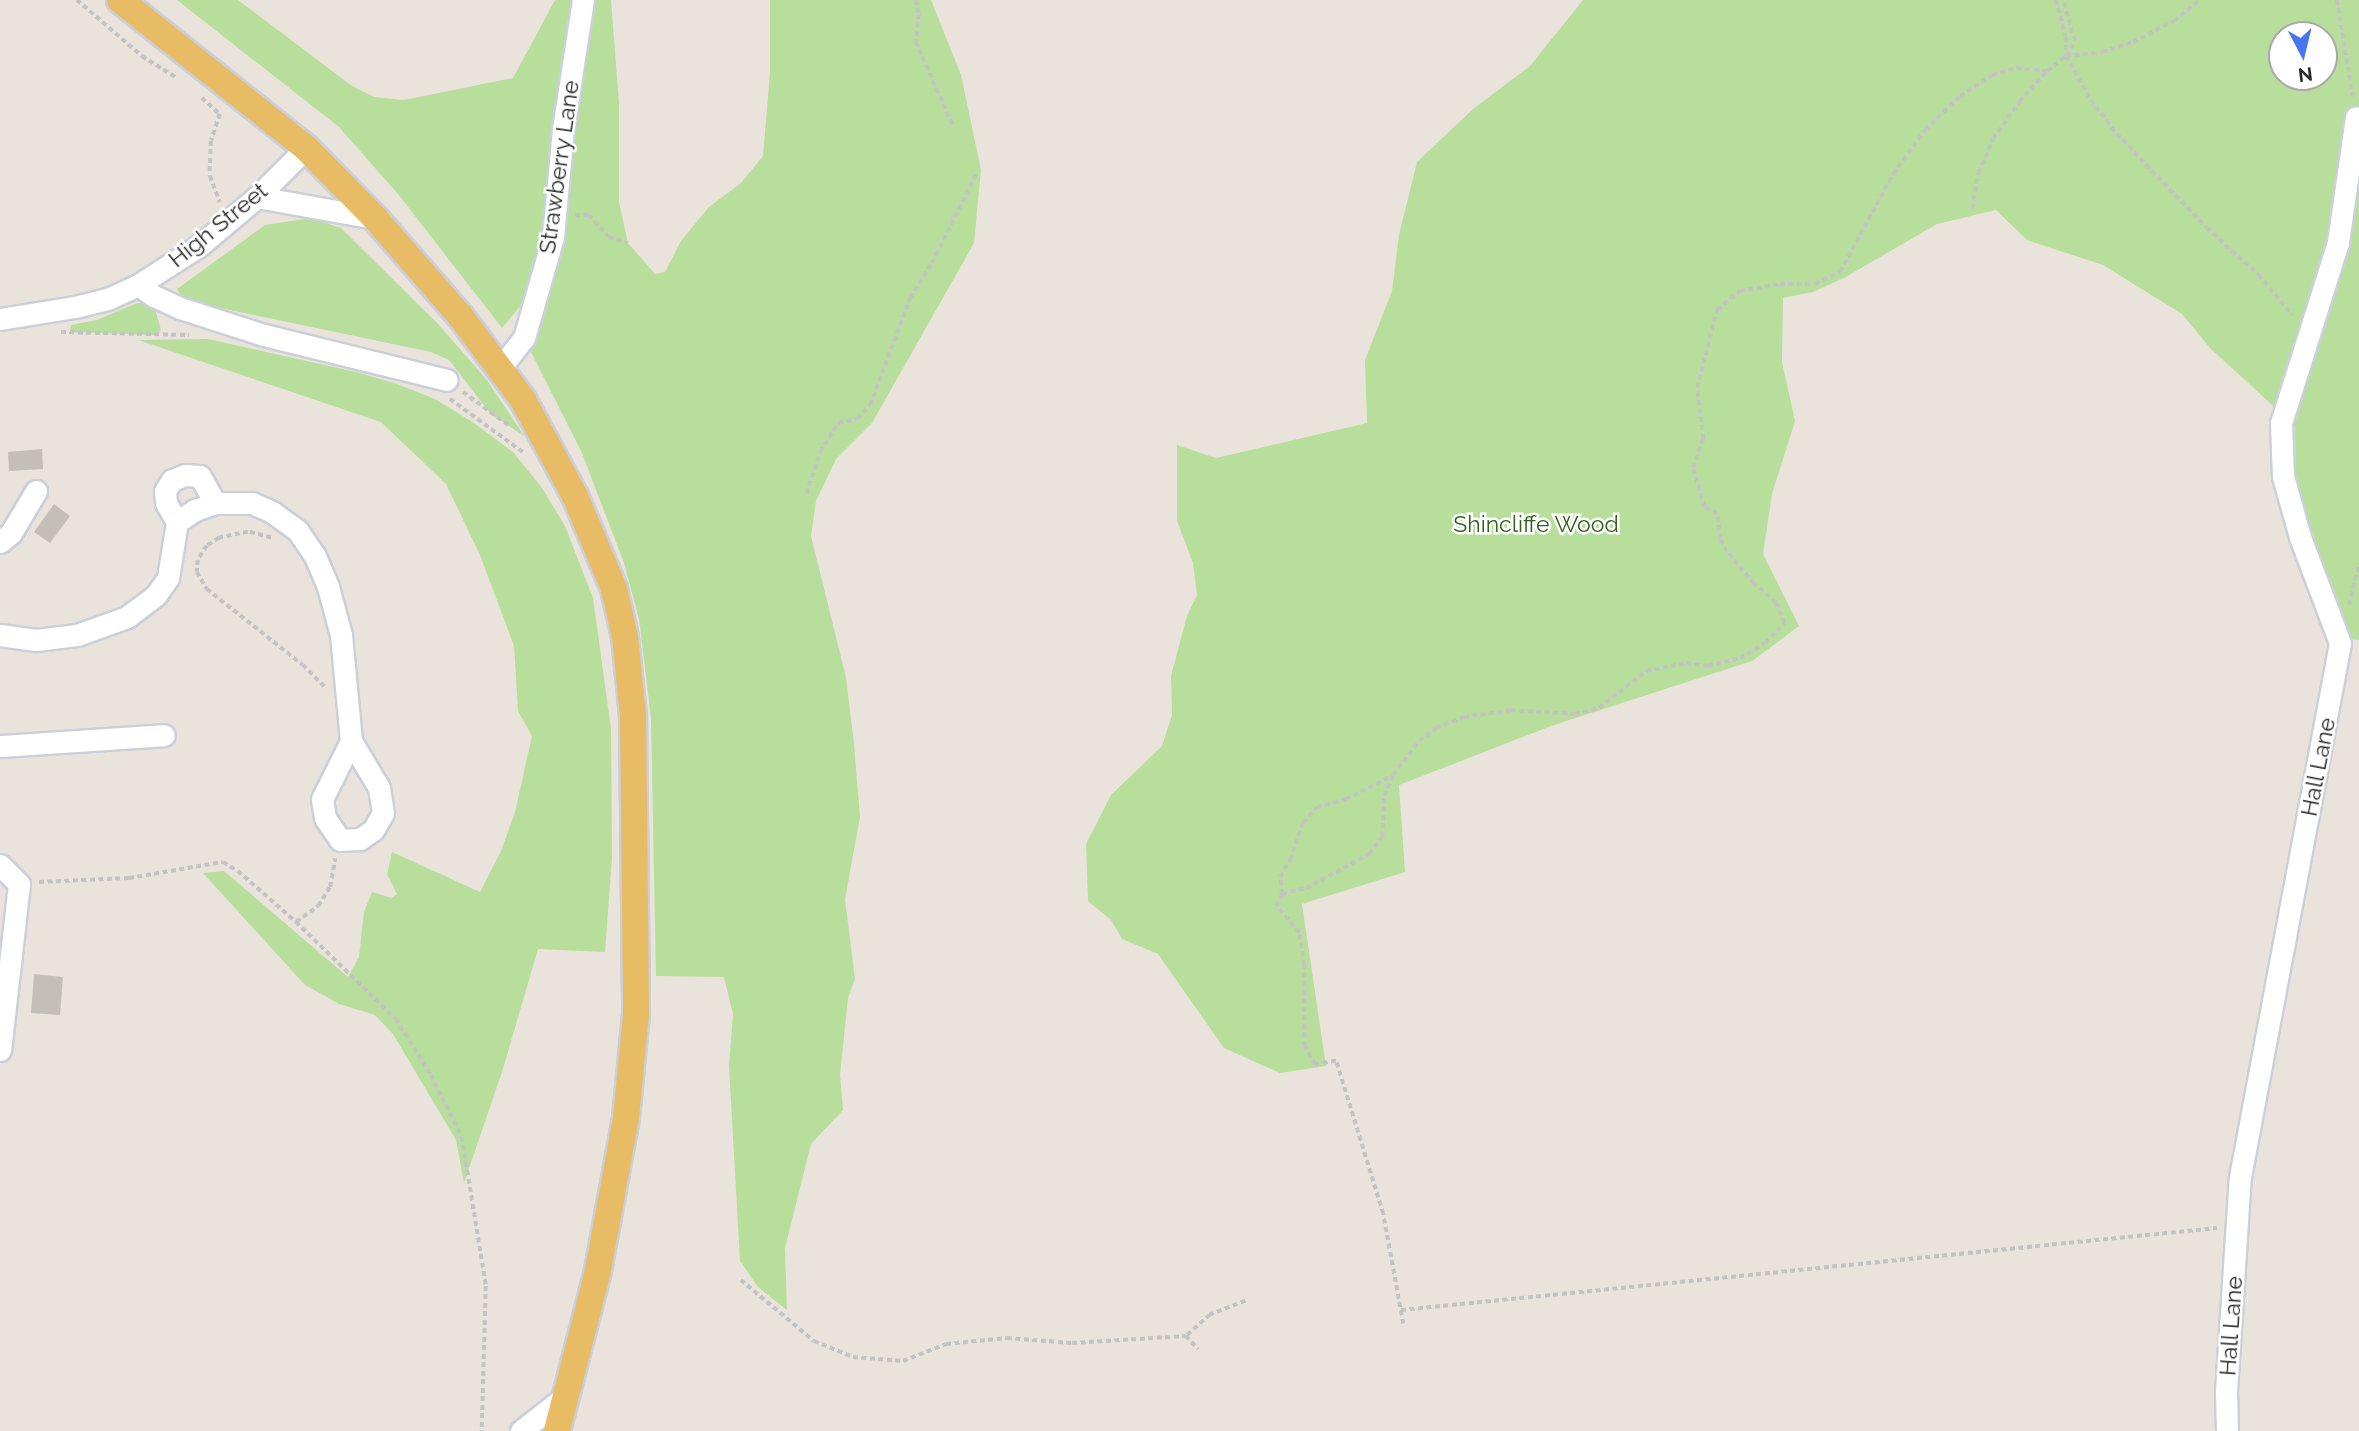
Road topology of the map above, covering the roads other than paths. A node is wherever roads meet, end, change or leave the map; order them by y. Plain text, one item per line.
1 (120, 0) edge
2 (583, 0) edge
3 (2356, 117) road end
4 (306, 148) junction
5 (257, 197) junction
6 (375, 218) junction
7 (138, 285) junction
8 (0, 319) edge
9 (501, 367) junction
10 (446, 388) road end
11 (36, 491) dead end
12 (215, 503) junction
13 (177, 522) junction
14 (0, 542) edge
15 (0, 635) edge
16 (164, 735) dead end
17 (351, 741) dead end
18 (0, 746) edge
19 (0, 865) edge
20 (0, 1049) edge
21 (568, 1394) junction
22 (521, 1431) edge
23 (557, 1431) edge
24 (2227, 1431) edge

1 - 4 main road
2 - 9 street, Strawberry Lane
3 - 24 street, Hall Lane
4 - 5 street, High Street
4 - 6 main road
5 - 6 street
5 - 7 street, High Street
6 - 9 main road
7 - 8 street, High Street
7 - 10 street
9 - 21 main road
11 - 14 street
12 - 13 street
12 - 13 street
12 - 17 street
13 - 15 street
16 - 18 street
19 - 20 street
21 - 22 street
21 - 23 main road

